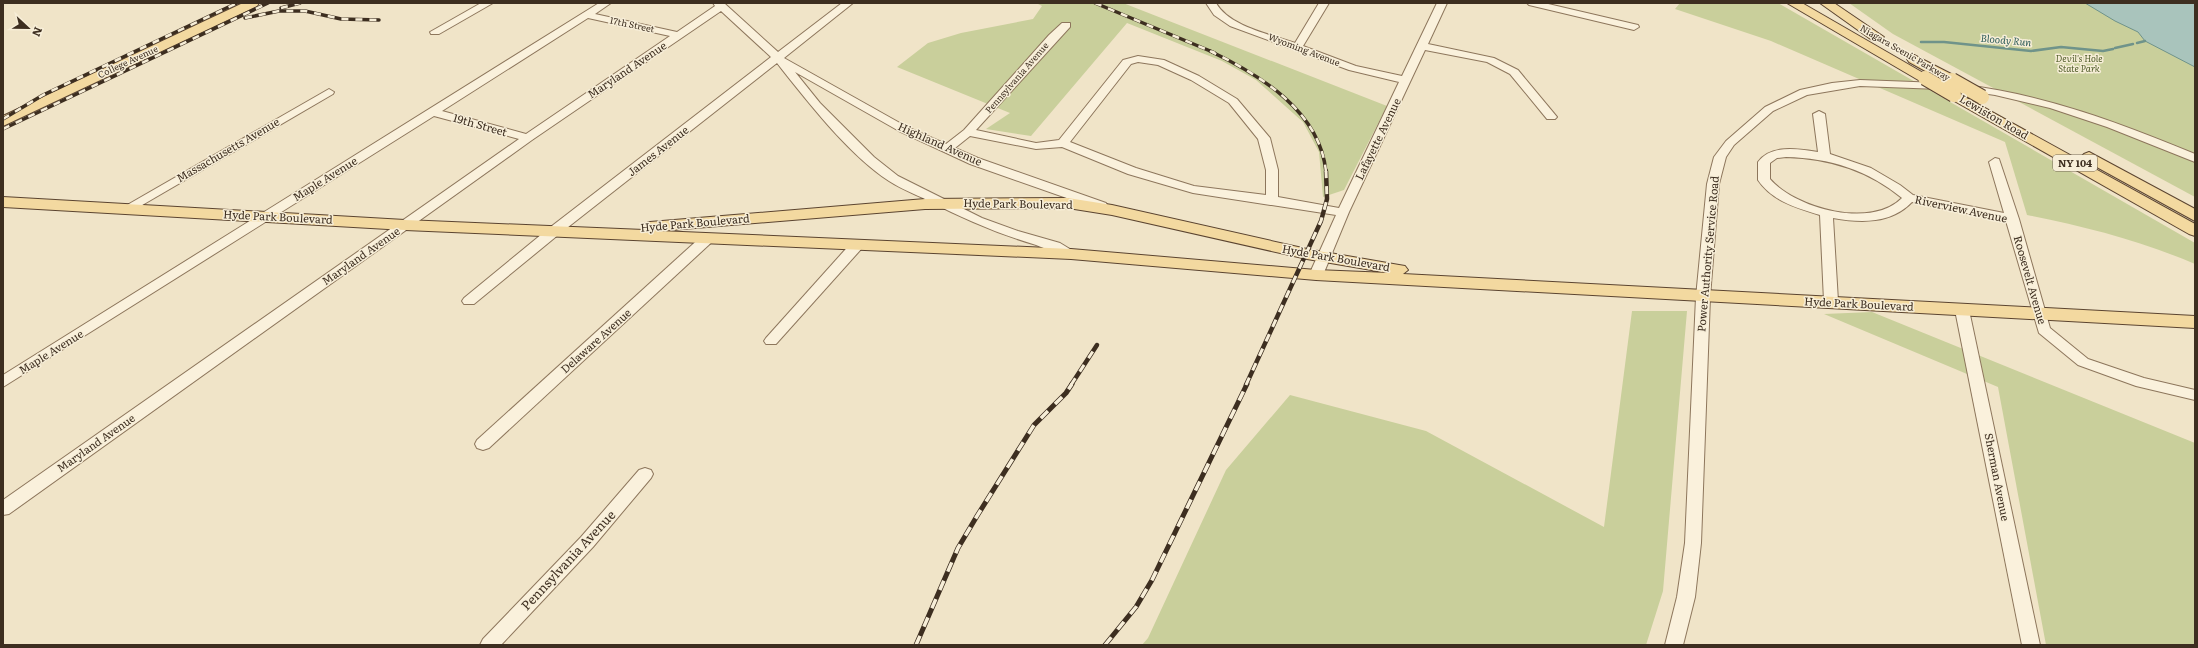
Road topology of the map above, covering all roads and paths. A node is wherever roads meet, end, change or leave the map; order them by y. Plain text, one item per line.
1 (253, 3) edge
2 (488, 3) edge
3 (606, 3) edge
4 (848, 3) edge
5 (1211, 3) edge
6 (1324, 3) edge
7 (1442, 3) edge
8 (1532, 3) edge
9 (1793, 3) edge
10 (1826, 3) edge
11 (720, 5) edge
12 (586, 15) junction
13 (1066, 25) dead end
14 (1634, 27) dead end
15 (435, 32) dead end
16 (678, 35) junction
17 (1422, 46) junction
18 (1297, 48) junction
19 (778, 58) junction
20 (1406, 80) junction
21 (1953, 87) junction
22 (329, 92) dead end
23 (433, 112) junction
24 (1819, 114) dead end
25 (1551, 117) dead end
26 (3, 122) edge
27 (968, 132) junction
28 (528, 138) junction
29 (1063, 143) junction
30 (948, 148) junction
31 (1824, 156) junction
32 (2195, 158) edge
33 (1995, 162) dead end
34 (1909, 198) junction
35 (1272, 200) junction
36 (3, 202) edge
37 (939, 204) junction
38 (128, 208) junction
39 (1112, 210) junction
40 (1343, 212) junction
41 (1826, 214) junction
42 (265, 216) junction
43 (2195, 216) edge
44 (2013, 219) junction
45 (405, 225) junction
46 (554, 232) junction
47 (2195, 232) edge
48 (708, 238) junction
49 (858, 244) junction
50 (1071, 254) junction
51 (1324, 257) junction
52 (1316, 275) junction
53 (1523, 287) junction
54 (1703, 297) junction
55 (469, 301) dead end
56 (1831, 301) junction
57 (1962, 310) junction
58 (2038, 314) junction
59 (2195, 322) edge
60 (771, 341) dead end
61 (3, 382) edge
62 (2195, 395) edge
63 (483, 444) dead end
64 (645, 474) dead end
65 (3, 509) edge
66 (489, 645) edge
67 (1674, 645) edge
68 (2031, 645) edge

1 - 26 main road, College Avenue
2 - 15 street
3 - 12 street, Maple Avenue
4 - 19 street, James Avenue
5 - 18 street, Wyoming Avenue
6 - 18 street
7 - 17 street, Lafayette Avenue
8 - 14 street
9 - 21 main road, Lewiston Road / NY 104, bridge
10 - 21 main road, Niagara Scenic Parkway
11 - 16 street, Maryland Avenue
11 - 19 street, Highland Avenue
12 - 16 street, 17th Street
12 - 23 street, Maple Avenue
13 - 27 street, Pennsylvania Avenue
16 - 28 street, Maryland Avenue
17 - 20 street, Lafayette Avenue
17 - 25 street
18 - 20 street, Wyoming Avenue
19 - 30 street, Highland Avenue
19 - 37 street, Highland Avenue
19 - 46 street, James Avenue
20 - 40 street, Lafayette Avenue
21 - 43 main road, Niagara Scenic Parkway, bridge
21 - 47 main road, Lewiston Road / NY 104
22 - 38 street, Massachusetts Avenue
23 - 28 street, 19th Street
23 - 42 street, Maple Avenue
24 - 31 street
27 - 29 street
27 - 30 street, Pennsylvania Avenue
28 - 45 street, Maryland Avenue
29 - 35 street
29 - 35 street
30 - 39 street, Highland Avenue
31 - 34 street
31 - 41 street
32 - 54 street, Power Authority Service Road
33 - 44 street, Roosevelt Avenue
34 - 41 street
34 - 44 street, Riverview Avenue
35 - 40 street
36 - 38 main road, Hyde Park Boulevard
37 - 39 main road, Hyde Park Boulevard
37 - 46 main road, Hyde Park Boulevard
37 - 50 street, Highland Avenue
38 - 42 main road, Hyde Park Boulevard
39 - 51 main road, Hyde Park Boulevard
40 - 51 street, Lafayette Avenue
41 - 56 street
42 - 45 main road, Hyde Park Boulevard
42 - 61 street, Maple Avenue
44 - 58 street, Roosevelt Avenue
45 - 46 main road, Hyde Park Boulevard
45 - 65 street, Maryland Avenue
46 - 48 main road, Hyde Park Boulevard
46 - 55 street, James Avenue
48 - 49 main road, Hyde Park Boulevard
48 - 63 street, Delaware Avenue
49 - 50 main road, Hyde Park Boulevard
49 - 60 street
50 - 52 main road, Hyde Park Boulevard
51 - 52 street, Lafayette Avenue
51 - 53 main road, Hyde Park Boulevard
52 - 53 main road, Hyde Park Boulevard
53 - 54 main road, Hyde Park Boulevard
54 - 56 main road, Hyde Park Boulevard
54 - 67 street, Power Authority Service Road
56 - 57 main road, Hyde Park Boulevard
57 - 58 main road, Hyde Park Boulevard
57 - 68 street, Sherman Avenue
58 - 59 main road, Hyde Park Boulevard
58 - 62 street, Roosevelt Avenue
64 - 66 street, Pennsylvania Avenue

